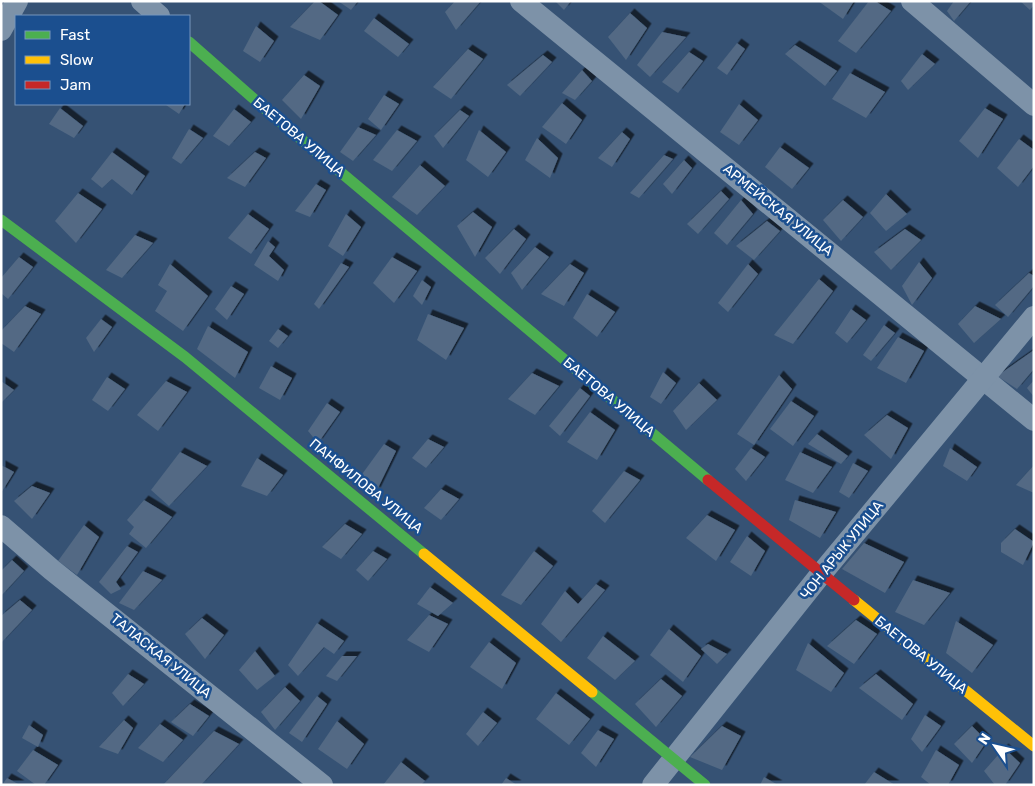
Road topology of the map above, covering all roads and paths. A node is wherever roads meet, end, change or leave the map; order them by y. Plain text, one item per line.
1 (18, 1) edge
2 (142, 1) edge
3 (521, 1) edge
4 (912, 1) edge
5 (159, 15) edge
6 (1, 30) edge
7 (190, 43) edge
8 (1034, 105) edge
9 (1, 220) edge
10 (1034, 317) edge
11 (983, 377) junction
12 (1034, 420) edge
13 (1, 526) edge
14 (821, 574) junction
15 (1034, 746) edge
16 (674, 759) junction
17 (322, 785) edge
18 (653, 785) edge
19 (704, 785) edge

1 - 6 street
2 - 5 street
3 - 11 street, АРМЕЙСКАЯ УЛИЦА
4 - 8 street
7 - 14 street, БАЕТОВА УЛИЦА
9 - 16 street, ПАНФИЛОВА УЛИЦА
10 - 11 street, ЧОН АРЫК УЛИЦА
11 - 12 street, АРМЕЙСКАЯ УЛИЦА
11 - 14 street, ЧОН АРЫК УЛИЦА
13 - 17 street, ТАЛАСКАЯ УЛИЦА
14 - 15 street, БАЕТОВА УЛИЦА
14 - 16 street, ЧОН АРЫК УЛИЦА
16 - 18 street, ЧОН АРЫК УЛИЦА
16 - 19 street, ПАНФИЛОВА УЛИЦА

